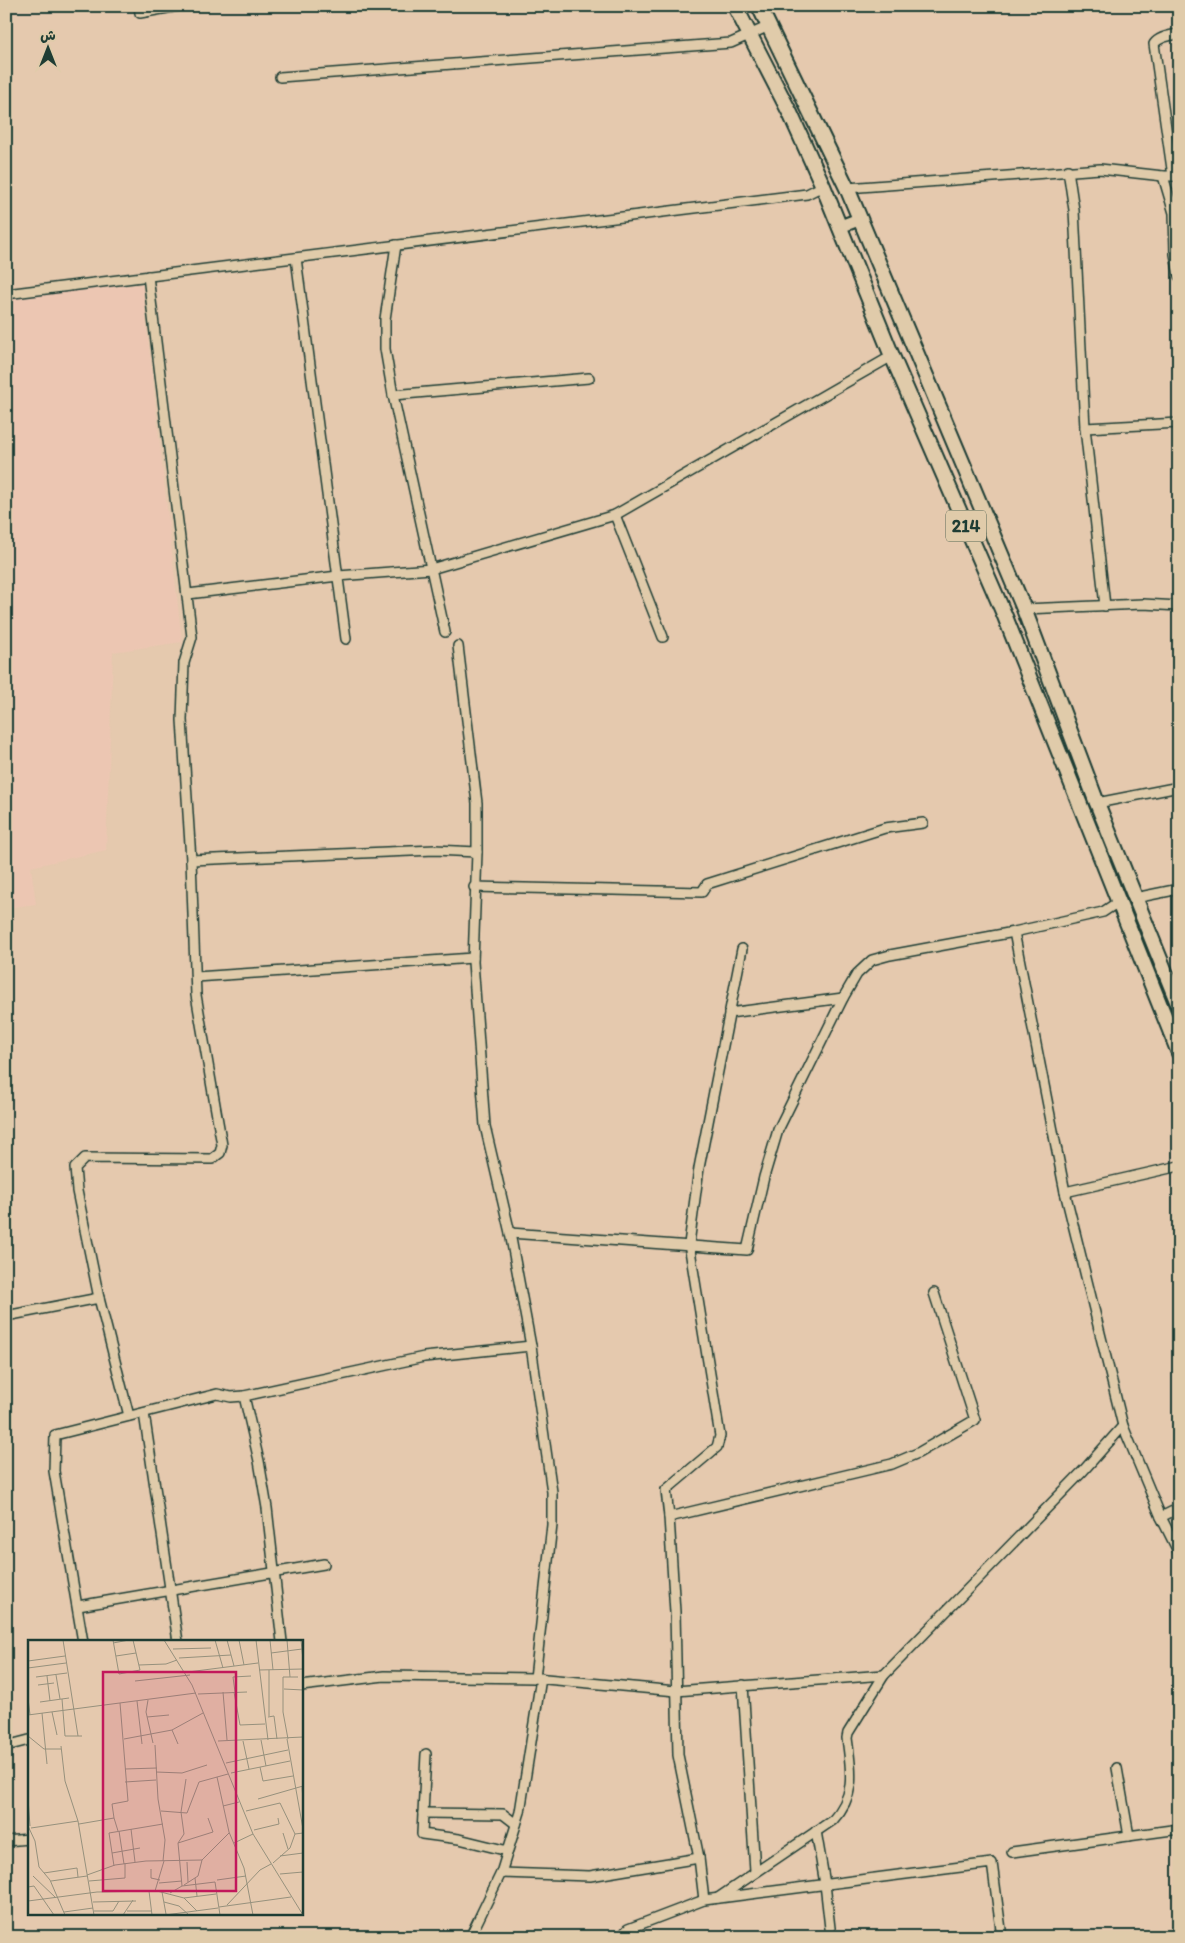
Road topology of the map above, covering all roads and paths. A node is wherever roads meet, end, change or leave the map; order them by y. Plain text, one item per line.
1 (139, 6) edge
2 (179, 6) edge
3 (735, 6) edge
4 (759, 6) edge
5 (769, 26) junction
6 (750, 34) junction
7 (1179, 34) edge
8 (280, 77) dead end
9 (1068, 170) junction
10 (1163, 176) junction
11 (1176, 176) edge
12 (822, 186) junction
13 (847, 188) junction
14 (860, 219) junction
15 (839, 227) junction
16 (396, 245) junction
17 (296, 258) junction
18 (148, 276) junction
19 (1179, 276) edge
20 (6, 294) edge
21 (892, 356) junction
22 (588, 378) dead end
23 (393, 395) junction
24 (1179, 423) edge
25 (1086, 428) junction
26 (614, 515) junction
27 (430, 569) junction
28 (338, 576) junction
29 (188, 594) junction
30 (1105, 606) junction
31 (1179, 606) edge
32 (1024, 608) junction
33 (445, 632) dead end
34 (663, 637) dead end
35 (346, 639) dead end
36 (458, 646) dead end
37 (1179, 787) edge
38 (1097, 803) junction
39 (924, 823) dead end
40 (477, 852) junction
41 (191, 860) junction
42 (474, 887) junction
43 (1179, 889) edge
44 (1135, 898) junction
45 (1118, 902) junction
46 (1014, 932) junction
47 (742, 949) dead end
48 (473, 958) junction
49 (196, 977) junction
50 (843, 998) junction
51 (1179, 1006) edge
52 (730, 1012) junction
53 (1179, 1053) edge
54 (1179, 1166) edge
55 (1065, 1192) junction
56 (510, 1233) junction
57 (689, 1244) junction
58 (934, 1293) dead end
59 (99, 1298) junction
60 (6, 1316) edge
61 (530, 1346) junction
62 (244, 1396) junction
63 (144, 1413) junction
64 (128, 1416) junction
65 (1123, 1426) junction
66 (1179, 1508) edge
67 (1161, 1516) junction
68 (669, 1517) junction
69 (1179, 1553) edge
70 (324, 1564) dead end
71 (273, 1572) junction
72 (170, 1589) junction
73 (78, 1606) junction
74 (83, 1640) edge
75 (178, 1640) edge
76 (282, 1640) edge
77 (884, 1675) junction
78 (538, 1678) junction
79 (744, 1685) junction
80 (302, 1686) edge
81 (676, 1691) junction
82 (28, 1740) edge
83 (6, 1746) edge
84 (426, 1754) dead end
85 (1117, 1768) dead end
86 (423, 1813) junction
87 (516, 1824) junction
88 (1179, 1829) edge
89 (816, 1831) junction
90 (1128, 1836) junction
91 (28, 1839) edge
92 (6, 1842) edge
93 (508, 1851) junction
94 (1012, 1852) dead end
95 (698, 1858) junction
96 (755, 1871) junction
97 (501, 1873) junction
98 (825, 1884) junction
99 (718, 1898) junction
100 (704, 1900) junction
101 (470, 1937) edge
102 (621, 1937) edge
103 (831, 1937) edge
104 (1002, 1937) edge

1 - 2 street
3 - 6 highway, 214
4 - 5 highway, 214
5 - 6 street
5 - 13 highway, 214
6 - 8 street
6 - 12 highway, 214
7 - 11 street
9 - 10 street
9 - 13 street
9 - 25 street
10 - 11 street
10 - 19 street
12 - 15 highway, 214
12 - 16 street
13 - 14 highway, 214
14 - 15 main road
14 - 32 highway, 214
15 - 21 highway, 214
16 - 17 street
16 - 23 street
17 - 18 street
17 - 28 street
18 - 20 street
18 - 29 street
21 - 26 street
21 - 45 highway, 214
22 - 23 street
23 - 27 street
24 - 25 street
25 - 30 street
26 - 27 street
26 - 34 street
27 - 28 street
27 - 33 street
28 - 29 street
28 - 35 street
29 - 41 street
30 - 31 street
30 - 32 street
32 - 38 highway, 214
36 - 40 street
37 - 38 street
38 - 44 highway, 214
39 - 42 street
40 - 41 street
40 - 42 street
41 - 49 street
42 - 48 street
43 - 44 street
44 - 51 highway, 214
45 - 46 street
45 - 53 highway, 214
46 - 50 street
46 - 55 street
47 - 52 street
48 - 49 street
48 - 56 street
49 - 59 street
50 - 52 street
50 - 57 street
52 - 57 street
54 - 55 street
55 - 65 street
56 - 57 street
56 - 61 street
57 - 68 street
58 - 68 street
59 - 60 street
59 - 64 street
61 - 62 street
61 - 78 street
62 - 63 street
62 - 71 street
63 - 64 street
63 - 72 street
64 - 73 street
65 - 67 street
65 - 77 street
66 - 67 street
67 - 69 street
68 - 81 street
70 - 71 street
71 - 72 street
71 - 76 street
72 - 73 street
72 - 75 street
73 - 74 street
77 - 79 street
77 - 89 street
78 - 80 street
78 - 81 street
78 - 87 street
79 - 81 street
79 - 96 street
81 - 95 street
82 - 83 street
84 - 86 street
85 - 90 street
86 - 87 street
86 - 93 street
87 - 93 street
88 - 90 street
89 - 96 street
89 - 98 street
90 - 94 street
91 - 92 street
93 - 97 street
95 - 97 street
95 - 100 street
96 - 99 street
97 - 101 street
98 - 99 street
98 - 103 street
98 - 104 street
99 - 100 street
100 - 102 street

